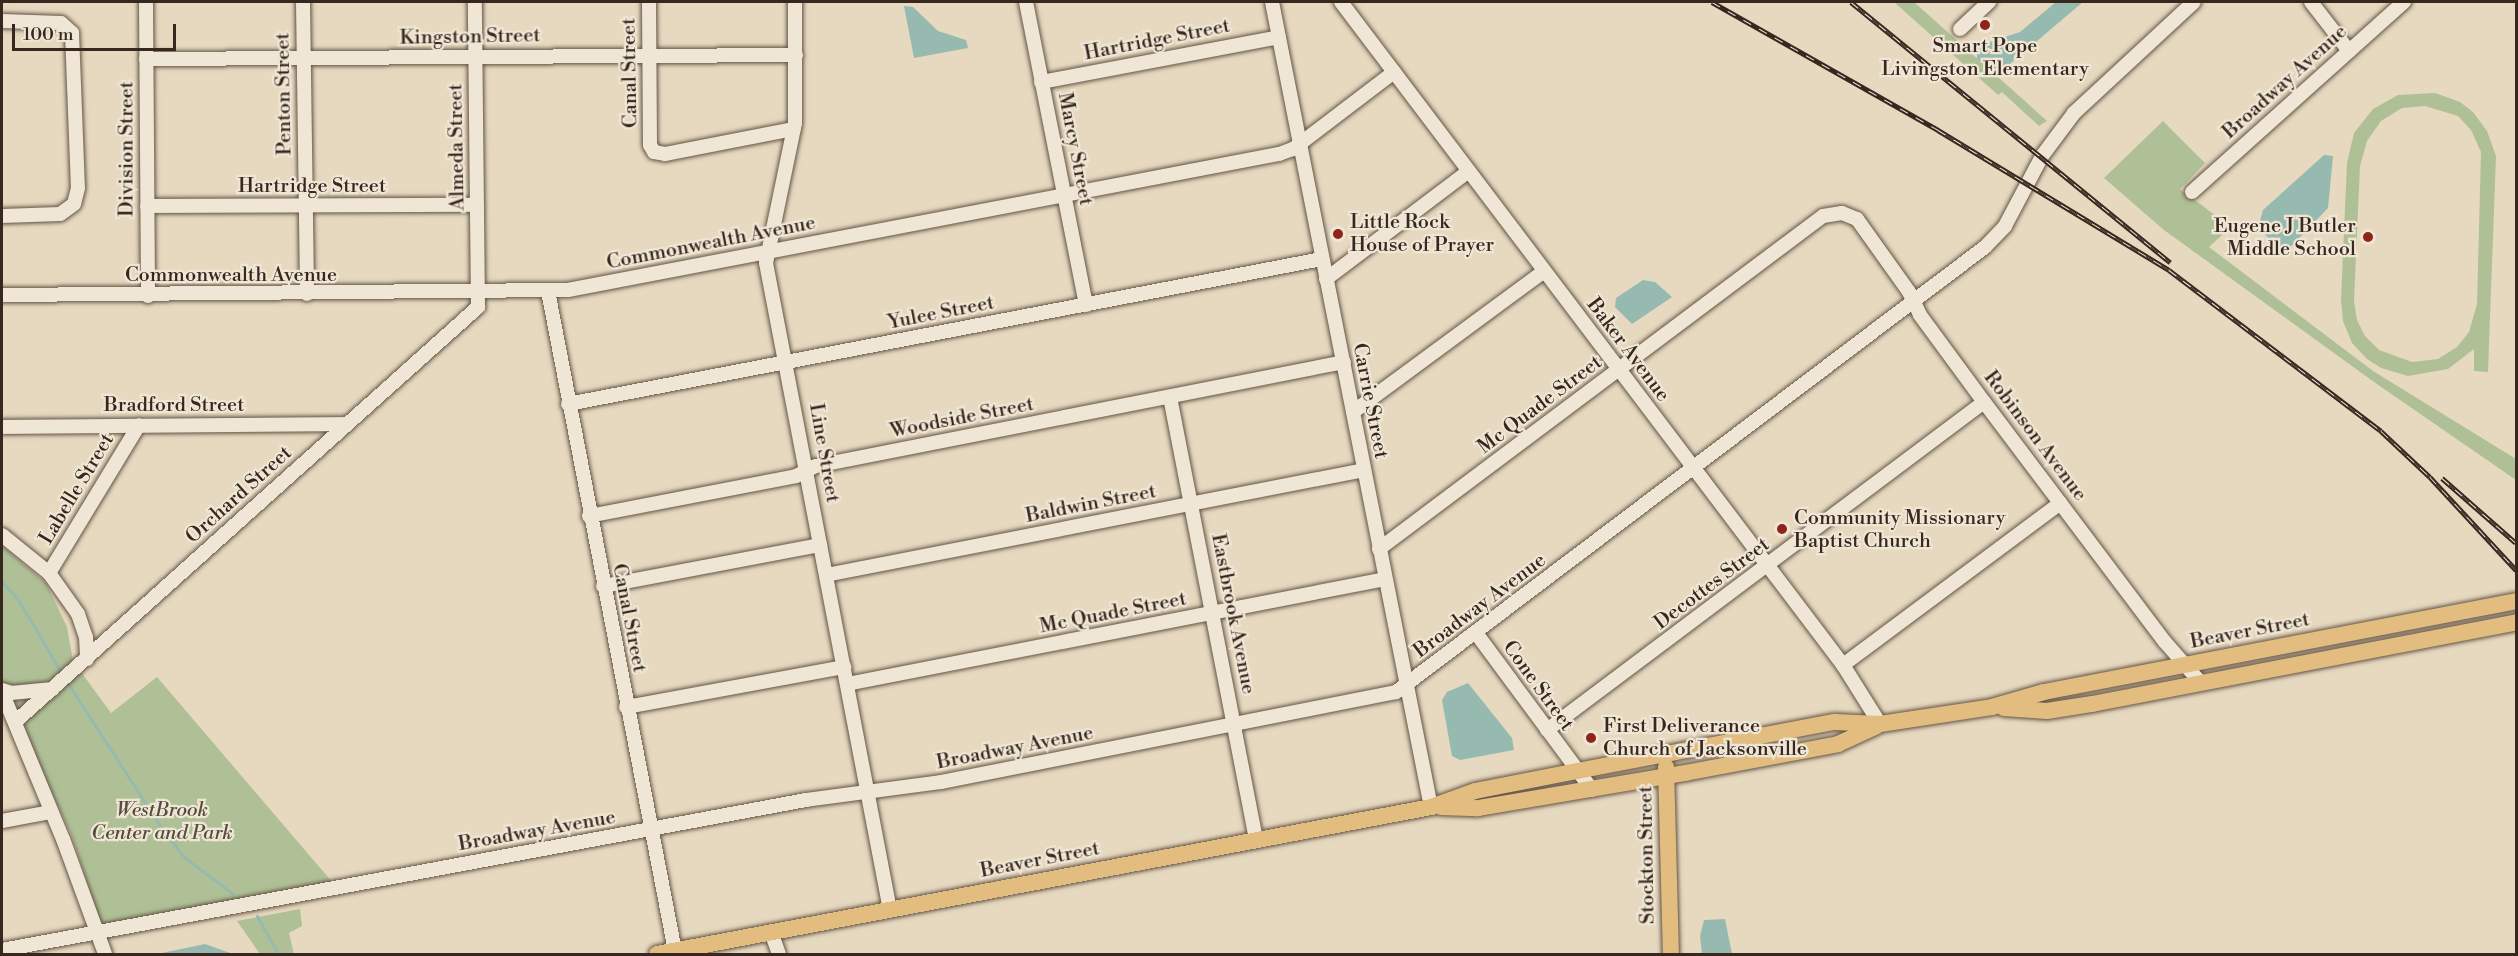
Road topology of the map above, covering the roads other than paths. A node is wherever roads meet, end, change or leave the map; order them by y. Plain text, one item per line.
1 (146, 2) edge
2 (303, 2) edge
3 (475, 2) edge
4 (649, 2) edge
5 (795, 2) edge
6 (1026, 2) edge
7 (1272, 2) edge
8 (1341, 2) edge
9 (1989, 2) edge
10 (2194, 2) edge
11 (2311, 2) edge
12 (2404, 2) edge
13 (2, 21) edge
14 (1960, 29) dead end
15 (1279, 36) junction
16 (2349, 51) junction
17 (649, 55) junction
18 (796, 55) junction
19 (475, 56) junction
20 (146, 59) junction
21 (303, 59) junction
22 (1394, 72) junction
23 (1041, 82) junction
24 (794, 129) junction
25 (1300, 145) junction
26 (1469, 171) junction
27 (2192, 192) dead end
28 (1064, 195) junction
29 (306, 205) junction
30 (477, 205) junction
31 (147, 206) junction
32 (1842, 213) joint
33 (2, 216) edge
34 (768, 252) junction
35 (1322, 259) junction
36 (1544, 271) junction
37 (1326, 279) junction
38 (548, 291) junction
39 (478, 292) junction
40 (307, 294) junction
41 (2, 295) edge
42 (148, 296) junction
43 (1914, 302) junction
44 (1086, 305) junction
45 (786, 362) junction
46 (1344, 362) junction
47 (1619, 370) junction
48 (1170, 397) junction
49 (1984, 402) junction
50 (567, 404) junction
51 (1353, 412) junction
52 (346, 424) junction
53 (139, 425) junction
54 (2, 427) edge
55 (1694, 468) junction
56 (1364, 470) junction
57 (808, 471) junction
58 (2060, 503) junction
59 (1191, 504) junction
60 (589, 516) junction
61 (2, 535) edge
62 (820, 545) junction
63 (1379, 549) junction
64 (1767, 567) junction
65 (49, 573) junction
66 (826, 575) junction
67 (1385, 579) junction
68 (603, 586) junction
69 (2517, 601) edge
70 (1213, 614) junction
71 (2517, 622) edge
72 (1476, 633) junction
73 (87, 659) junction
74 (1843, 665) junction
75 (2186, 665) junction
76 (844, 667) junction
77 (2201, 683) junction
78 (847, 684) junction
79 (1407, 687) junction
80 (53, 688) junction
81 (2, 691) edge
82 (1992, 707) junction
83 (626, 708) junction
84 (15, 722) junction
85 (1880, 724) junction
86 (1233, 726) junction
87 (1547, 730) junction
88 (1666, 754) junction
89 (1577, 771) junction
90 (1666, 776) junction
91 (1515, 783) junction
92 (1592, 789) junction
93 (868, 792) junction
94 (1518, 802) junction
95 (1431, 807) junction
96 (51, 812) junction
97 (2, 821) edge
98 (649, 830) junction
99 (1256, 839) junction
100 (890, 910) junction
101 (95, 932) junction
102 (771, 932) junction
103 (2, 950) edge
104 (675, 951) junction
105 (105, 954) edge
106 (657, 954) edge
107 (779, 954) edge
108 (1671, 954) edge

1 - 20 street, Division Street
2 - 21 street, Penton Street
3 - 19 street, Almeda Street
4 - 17 street, Canal Street
5 - 18 street, Line Street
6 - 23 street, Marcy Street
7 - 15 street, Carrie Street
8 - 22 street, Baker Avenue
9 - 14 street
10 - 43 street
11 - 16 street
12 - 16 street, Broadway Avenue
13 - 33 street
15 - 23 street, Hartridge Street
15 - 25 street, Carrie Street
16 - 27 street, Broadway Avenue
17 - 18 street, Kingston Street
17 - 19 street, Kingston Street
17 - 24 street, Canal Street
18 - 24 street, Line Street
19 - 21 street, Kingston Street
19 - 30 street, Almeda Street
20 - 21 street, Kingston Street
20 - 31 street, Division Street
21 - 29 street, Penton Street
22 - 25 street, Commonwealth Avenue
22 - 26 street, Baker Avenue
23 - 28 street, Marcy Street
24 - 34 street, Line Street
25 - 28 street, Commonwealth Avenue
25 - 35 street, Carrie Street
26 - 36 street, Baker Avenue
26 - 37 street
28 - 34 street, Commonwealth Avenue
28 - 44 street, Marcy Street
29 - 30 street, Hartridge Street
29 - 31 street, Hartridge Street
29 - 40 street, Penton Street
30 - 39 street, Almeda Street
31 - 42 street, Division Street
32 - 43 street, Robinson Avenue
32 - 47 street, Mc Quade Street
34 - 38 street, Commonwealth Avenue
34 - 45 street, Line Street
35 - 37 street, Carrie Street
35 - 44 street, Yulee Street
36 - 47 street, Baker Avenue
36 - 51 street
37 - 46 street, Carrie Street
38 - 39 street, Commonwealth Avenue
38 - 50 street, Canal Street
39 - 40 street, Commonwealth Avenue
39 - 52 street, Orchard Street
40 - 42 street, Commonwealth Avenue
41 - 42 street, Commonwealth Avenue
43 - 49 street, Robinson Avenue
43 - 55 street, Broadway Avenue
44 - 45 street, Yulee Street
45 - 50 street, Yulee Street
45 - 57 street, Line Street
46 - 48 street, Woodside Street
46 - 51 street, Carrie Street
47 - 55 street, Baker Avenue
47 - 63 street, Mc Quade Street
48 - 57 street, Woodside Street
48 - 59 street, Eastbrook Avenue
49 - 58 street, Robinson Avenue
49 - 64 street, Decottes Street
50 - 60 street, Canal Street
51 - 56 street, Carrie Street
52 - 53 street, Bradford Street
52 - 73 street, Orchard Street
53 - 54 street, Bradford Street
53 - 65 street, Labelle Street
55 - 64 street, Baker Avenue
55 - 72 street, Broadway Avenue
56 - 59 street, Baldwin Street
56 - 63 street, Carrie Street
57 - 60 street, Woodside Street
57 - 62 street, Line Street
58 - 74 street
58 - 75 street, Robinson Avenue
59 - 66 street, Baldwin Street
59 - 70 street, Eastbrook Avenue
60 - 68 street, Canal Street
61 - 65 street
62 - 66 street, Line Street
62 - 68 street
63 - 67 street, Carrie Street
64 - 74 street, Baker Avenue
64 - 87 street, Decottes Street
65 - 73 street
66 - 76 street, Line Street
67 - 70 street, Mc Quade Street
67 - 79 street, Carrie Street
68 - 83 street, Canal Street
69 - 75 main road, Beaver Street
70 - 78 street, Mc Quade Street
70 - 86 street, Eastbrook Avenue
71 - 77 main road, Beaver Street
72 - 79 street, Broadway Avenue
72 - 87 street, Cone Street
73 - 80 street, Orchard Street
74 - 85 street, Baker Avenue
75 - 77 street, Robinson Avenue
75 - 82 main road, Beaver Street
76 - 78 street, Line Street
76 - 83 street
77 - 82 main road, Beaver Street
78 - 93 street, Line Street
79 - 86 street, Broadway Avenue
79 - 95 street, Carrie Street
80 - 81 street
80 - 84 street, Orchard Street
81 - 84 street
82 - 85 main road, Beaver Street
83 - 98 street, Canal Street
84 - 96 street
85 - 88 main road, Beaver Street
85 - 90 main road, Beaver Street
86 - 93 street, Broadway Avenue
86 - 99 street, Eastbrook Avenue
87 - 89 street, Cone Street
88 - 89 main road, Beaver Street
88 - 90 main road, Stockton Street
89 - 91 main road, Beaver Street
89 - 92 street, Cone Street
90 - 92 main road, Beaver Street
90 - 108 main road, Stockton Street
91 - 94 street
91 - 95 main road, Beaver Street
92 - 94 main road, Beaver Street
93 - 98 street, Broadway Avenue
93 - 100 street, Line Street
94 - 95 main road, Beaver Street
95 - 99 main road, Beaver Street
96 - 97 street
96 - 101 street
98 - 101 street, Broadway Avenue
98 - 104 street, Canal Street
99 - 100 main road, Beaver Street
100 - 102 main road, Beaver Street
101 - 103 street, Broadway Avenue
101 - 105 street
102 - 104 main road, Beaver Street
102 - 107 street
104 - 106 main road, Beaver Street

